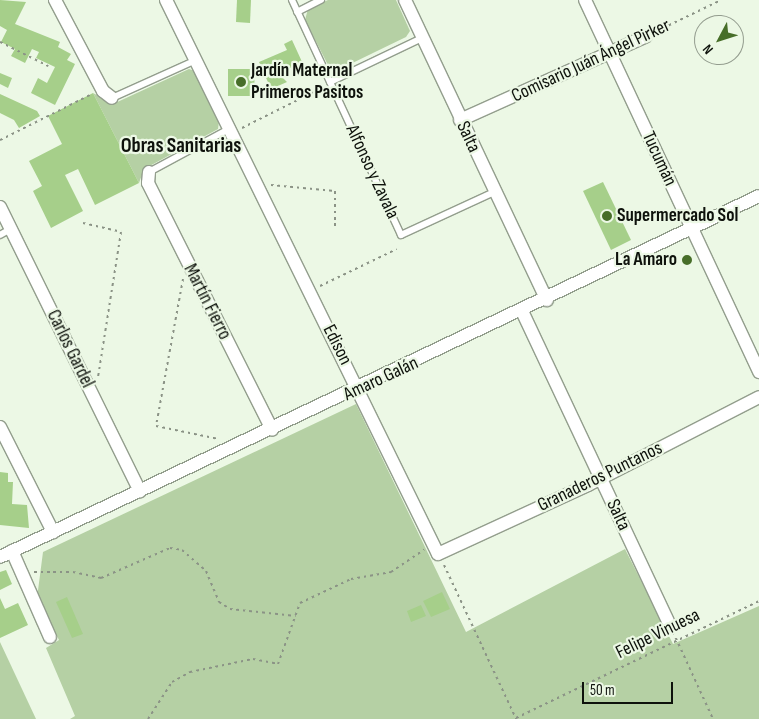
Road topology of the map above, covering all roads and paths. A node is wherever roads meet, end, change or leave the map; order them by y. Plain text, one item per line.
1 (55, 0) edge
2 (166, 0) edge
3 (292, 0) edge
4 (321, 0) edge
5 (405, 0) edge
6 (585, 0) edge
7 (721, 0) edge
8 (297, 12) junction
9 (645, 36) joint
10 (422, 38) junction
11 (0, 42) edge
12 (610, 53) junction
13 (196, 60) junction
14 (48, 66) dead end
15 (330, 82) junction
16 (322, 88) dead end
17 (93, 93) dead end
18 (112, 98) joint
19 (460, 120) junction
20 (235, 128) junction
21 (0, 140) edge
22 (149, 172) joint
23 (269, 184) dead end
24 (494, 192) junction
25 (759, 196) edge
26 (0, 208) edge
27 (83, 223) dead end
28 (335, 227) dead end
29 (690, 228) junction
30 (5, 232) edge
31 (397, 249) dead end
32 (184, 275) dead end
33 (319, 286) dead end
34 (546, 300) junction
35 (522, 311) junction
36 (759, 372) edge
37 (97, 385) dead end
38 (359, 389) junction
39 (759, 397) edge
40 (0, 427) edge
41 (272, 430) junction
42 (225, 440) dead end
43 (600, 478) junction
44 (140, 491) junction
45 (53, 532) junction
46 (432, 541) junction
47 (12, 551) junction
48 (438, 554) junction
49 (0, 557) edge
50 (22, 572) junction
51 (759, 601) edge
52 (296, 616) junction
53 (668, 621) joint
54 (50, 637) dead end
55 (677, 640) junction
56 (516, 718) edge
57 (148, 719) edge
58 (713, 719) edge

1 - 18 street
2 - 13 street, Edison
3 - 8 lane, Alfonso y Zavala
4 - 8 lane
5 - 10 street, Salta
6 - 12 street, Tucumán
7 - 9 path, Comisario Juán Ángel Pirker
8 - 15 lane, Alfonso y Zavala
9 - 12 street, Comisario Juán Ángel Pirker
10 - 15 lane
10 - 19 street, Salta
11 - 14 path
12 - 19 street, Comisario Juán Ángel Pirker
12 - 29 street, Tucumán
13 - 18 lane
13 - 20 street, Edison
15 - 24 lane, Alfonso y Zavala
16 - 20 path
17 - 21 path
19 - 24 street, Salta
20 - 22 lane
20 - 38 street, Edison
22 - 41 street, Martín Fierro
23 - 28 path
24 - 34 street, Salta
25 - 29 street, Amaro Galán
26 - 30 street, Carlos Gardel
27 - 37 path
29 - 34 street, Amaro Galán
29 - 36 street, Tucumán
30 - 44 street, Carlos Gardel
31 - 33 path
32 - 42 path
34 - 35 street, Amaro Galán
35 - 38 street, Amaro Galán
35 - 43 street, Salta
38 - 41 street, Amaro Galán
38 - 46 street, Edison
39 - 43 street, Granaderos Puntanos
40 - 45 street
41 - 44 street, Amaro Galán
43 - 48 street, Granaderos Puntanos
43 - 53 street, Salta
44 - 45 street, Amaro Galán
45 - 47 street, Amaro Galán
46 - 48 street, Edison
46 - 52 path
47 - 49 street, Amaro Galán
47 - 50 street
48 - 56 path
50 - 52 path
50 - 54 street
51 - 55 path, Felipe Vinuesa
52 - 57 path
53 - 55 path
55 - 56 path, Felipe Vinuesa
55 - 58 path

